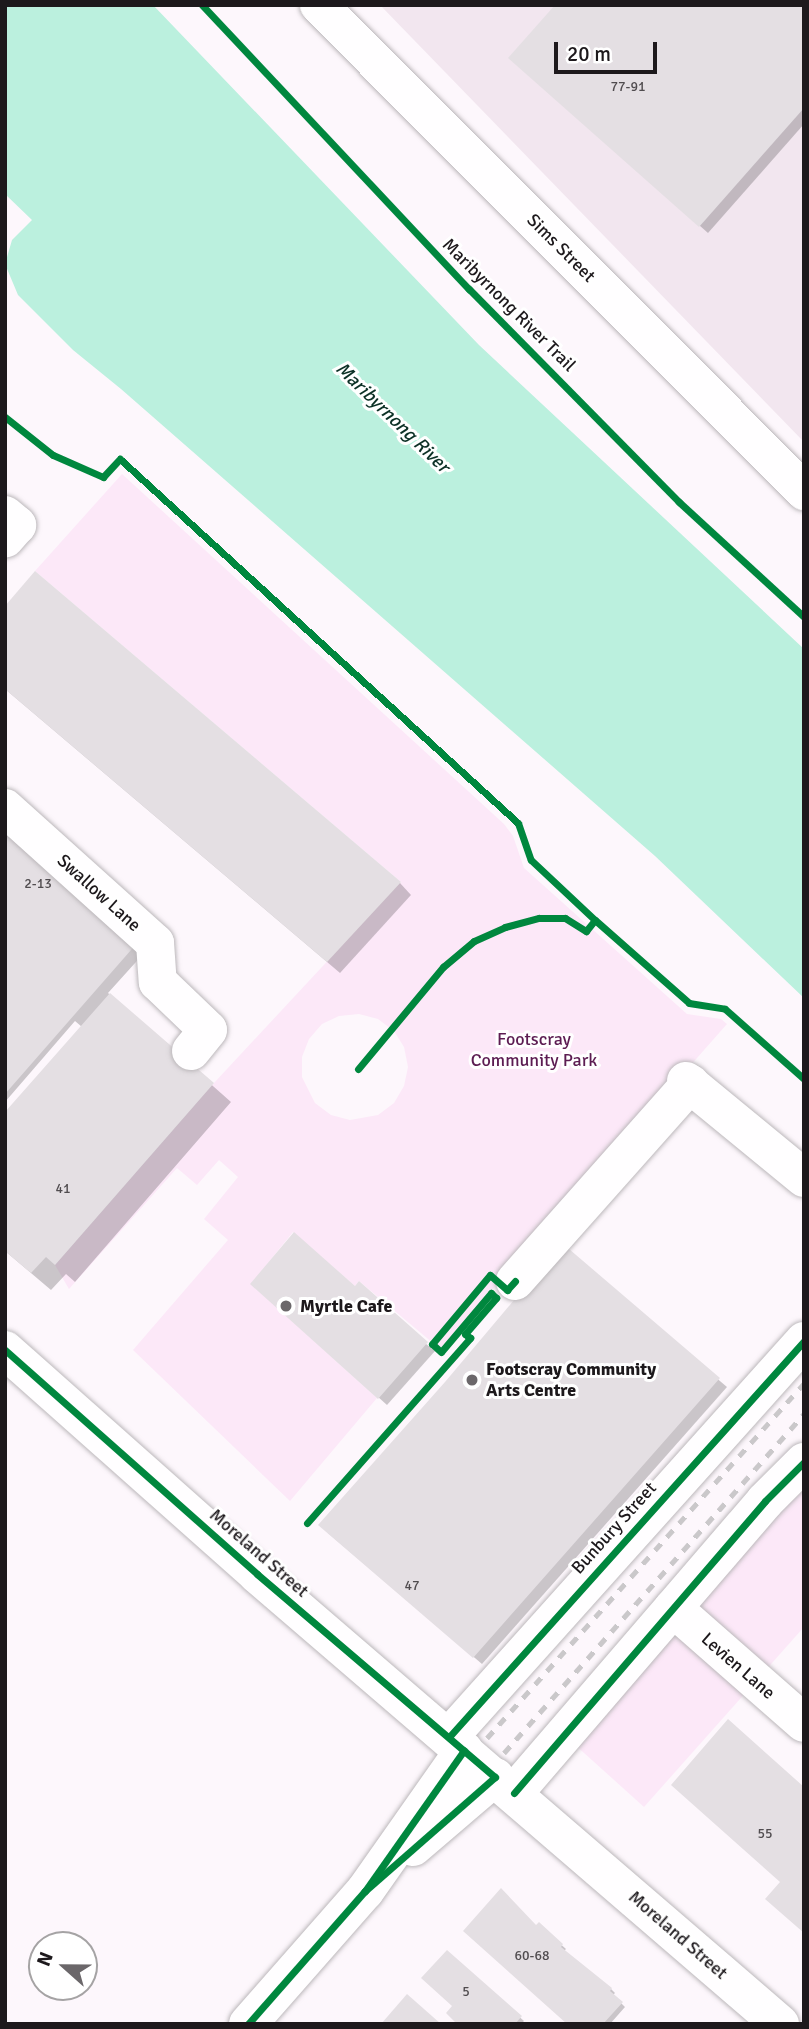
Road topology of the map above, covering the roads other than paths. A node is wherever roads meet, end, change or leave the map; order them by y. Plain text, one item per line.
1 (319, 5) edge
2 (804, 491) edge
3 (5, 515) edge
4 (5, 539) edge
5 (5, 808) edge
6 (191, 1051) dead end
7 (804, 1178) edge
8 (515, 1281) dead end
9 (804, 1340) edge
10 (5, 1350) edge
11 (804, 1462) edge
12 (673, 1608) junction
13 (804, 1723) edge
14 (456, 1743) junction
15 (505, 1785) junction
16 (365, 1891) junction
17 (248, 2024) edge
18 (780, 2024) edge

1 - 2 street, Sims Street
3 - 4 street
5 - 6 street, Swallow Lane
7 - 8 street
9 - 14 street, Bunbury Street
10 - 14 street, Moreland Street
11 - 12 street, Bunbury Street
12 - 13 street, Levien Lane
12 - 15 street, Bunbury Street
14 - 15 street, Moreland Street
14 - 16 street, Bunbury Street
15 - 16 street, Bunbury Street
15 - 18 street, Moreland Street
16 - 17 street, Bunbury Street

